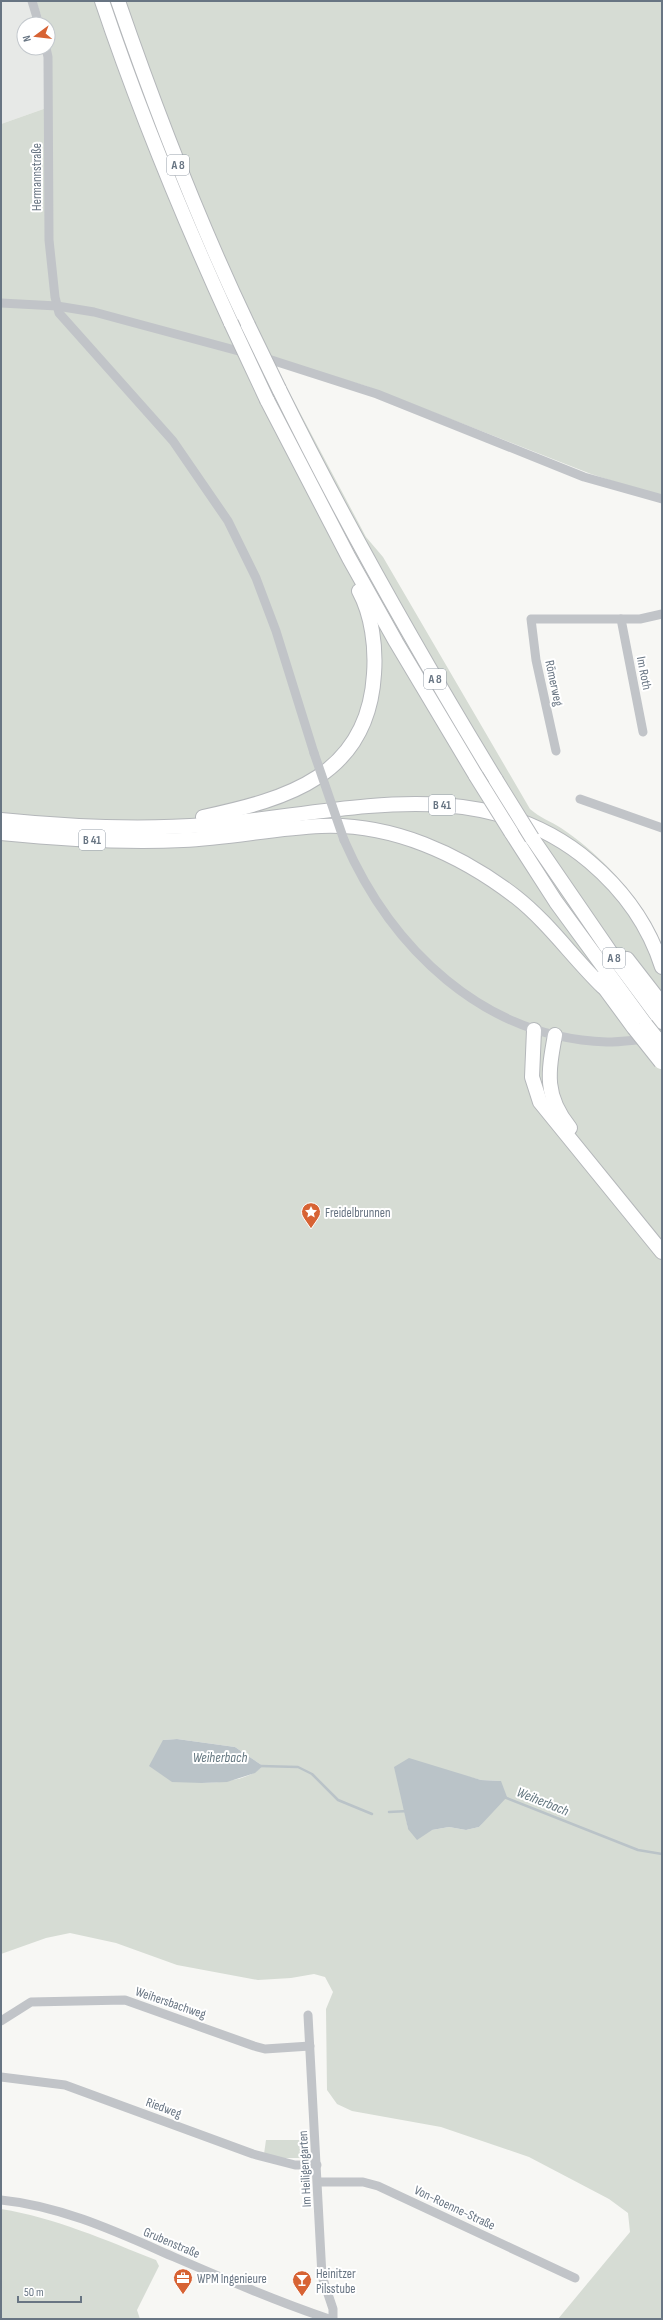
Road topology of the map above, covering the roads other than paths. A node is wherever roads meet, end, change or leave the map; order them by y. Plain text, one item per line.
1 (32, 1) edge
2 (102, 1) edge
3 (118, 1) edge
4 (37, 16) edge
5 (48, 56) edge
6 (1, 303) edge
7 (57, 306) junction
8 (662, 499) edge
9 (348, 558) junction
10 (662, 614) edge
11 (621, 619) junction
12 (644, 732) dead end
13 (556, 752) dead end
14 (580, 799) dead end
15 (1, 820) edge
16 (153, 827) junction
17 (662, 828) edge
18 (1, 833) edge
19 (526, 856) junction
20 (569, 893) junction
21 (662, 967) edge
22 (603, 987) junction
23 (662, 1004) edge
24 (662, 1022) edge
25 (640, 1026) junction
26 (534, 1030) junction
27 (555, 1035) junction
28 (662, 1038) edge
29 (662, 1045) edge
30 (662, 1063) edge
31 (662, 1240) edge
32 (662, 1252) edge
33 (308, 2015) dead end
34 (1, 2021) edge
35 (310, 2046) junction
36 (1, 2077) edge
37 (317, 2165) junction
38 (318, 2182) junction
39 (1, 2200) edge
40 (575, 2278) dead end
41 (329, 2319) edge
42 (333, 2319) edge

1 - 4 street
2 - 9 highway, A 8, bridge
3 - 20 highway, A 8, bridge
5 - 7 street, Hermannstraße
6 - 7 street
7 - 8 street
7 - 26 street, bridge
9 - 16 highway
9 - 19 highway, A 8, bridge
10 - 11 street
11 - 12 street, Im Roth
11 - 13 street, Römerweg
14 - 17 street
15 - 16 highway, B 41
16 - 21 highway, B 41
18 - 22 highway, B 41
19 - 22 highway
19 - 25 highway, A 8
20 - 23 highway
20 - 24 highway, A 8
22 - 25 highway
25 - 29 highway, A 8, bridge
25 - 30 highway, bridge
26 - 27 street
26 - 32 highway
27 - 28 street
27 - 31 highway
33 - 35 street, Im Heiligengarten
34 - 35 street, Weihersbachweg
35 - 37 street, Im Heiligengarten
36 - 37 street, Riedweg
37 - 38 street, Im Heiligengarten
38 - 40 street, Von-Roenne-Straße
38 - 42 street, Im Heiligengarten
39 - 41 street, Grubenstraße

